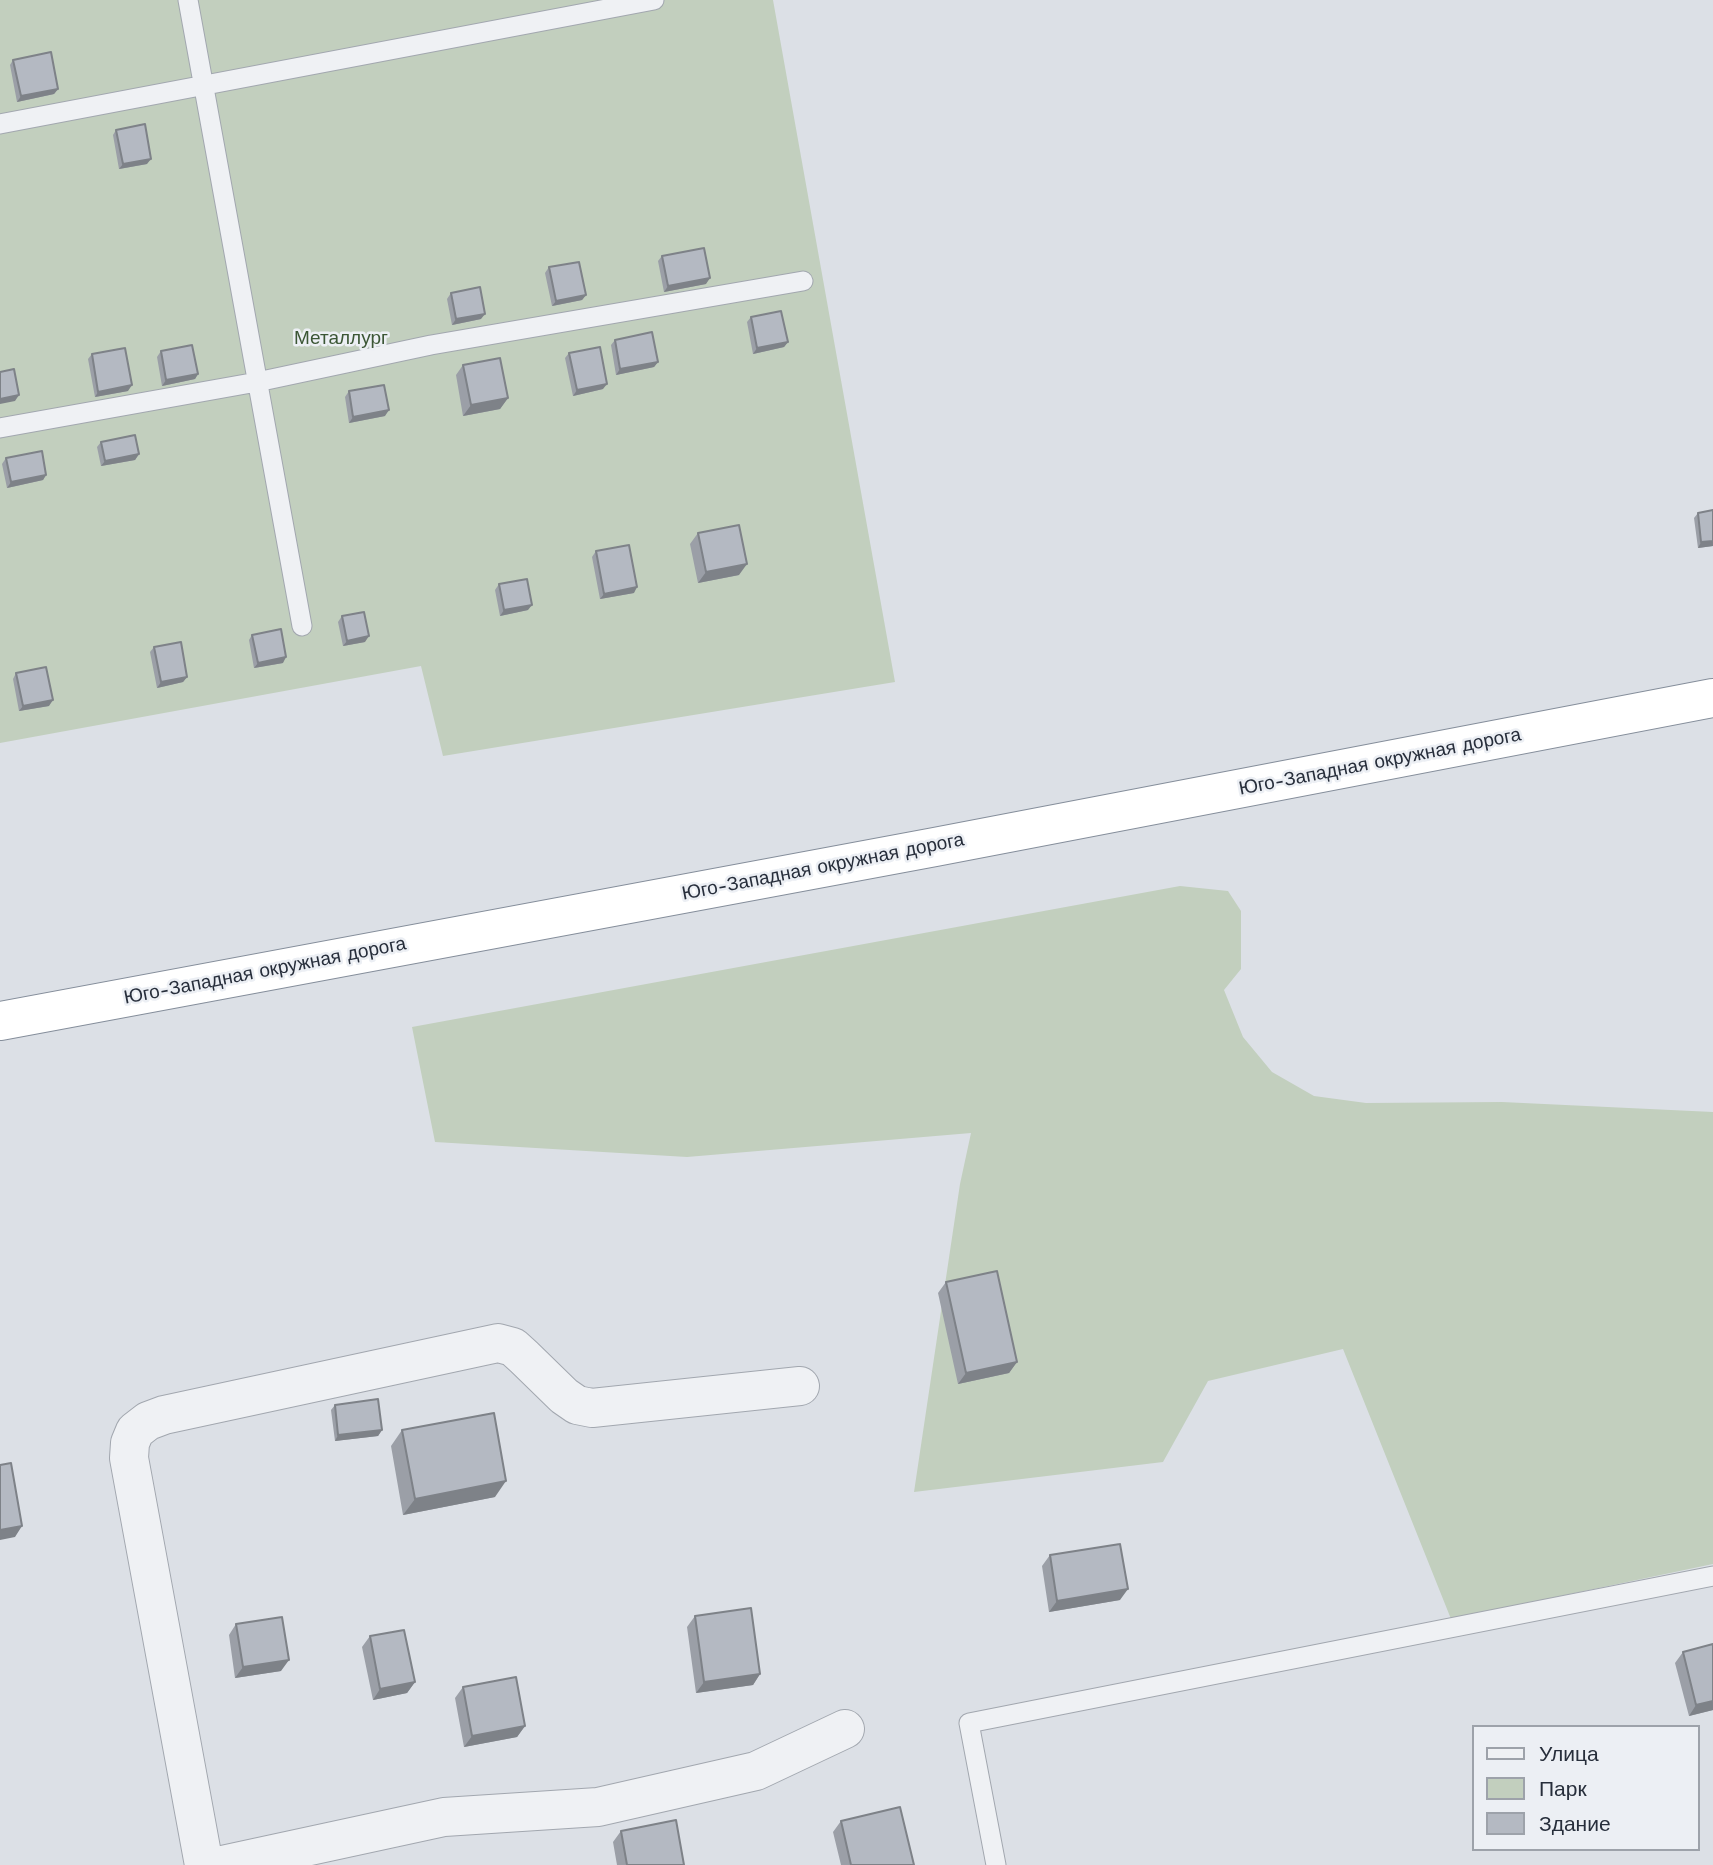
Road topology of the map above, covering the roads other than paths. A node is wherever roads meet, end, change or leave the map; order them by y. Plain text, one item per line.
1 (188, 0) edge
2 (654, 0) edge
3 (204, 85) junction
4 (0, 124) edge
5 (803, 281) dead end
6 (257, 382) junction
7 (0, 428) edge
8 (302, 626) dead end
9 (1713, 698) edge
10 (0, 1021) edge
11 (800, 1386) dead end
12 (1713, 1576) edge
13 (845, 1729) dead end
14 (204, 1865) edge
15 (222, 1865) edge
16 (996, 1865) edge

1 - 3 lane
2 - 3 lane
3 - 4 lane
3 - 6 lane
5 - 6 lane
6 - 7 lane
6 - 8 lane
9 - 10 highway, Юго-Западная окружная дорога
11 - 14 street
12 - 16 lane
13 - 15 street

